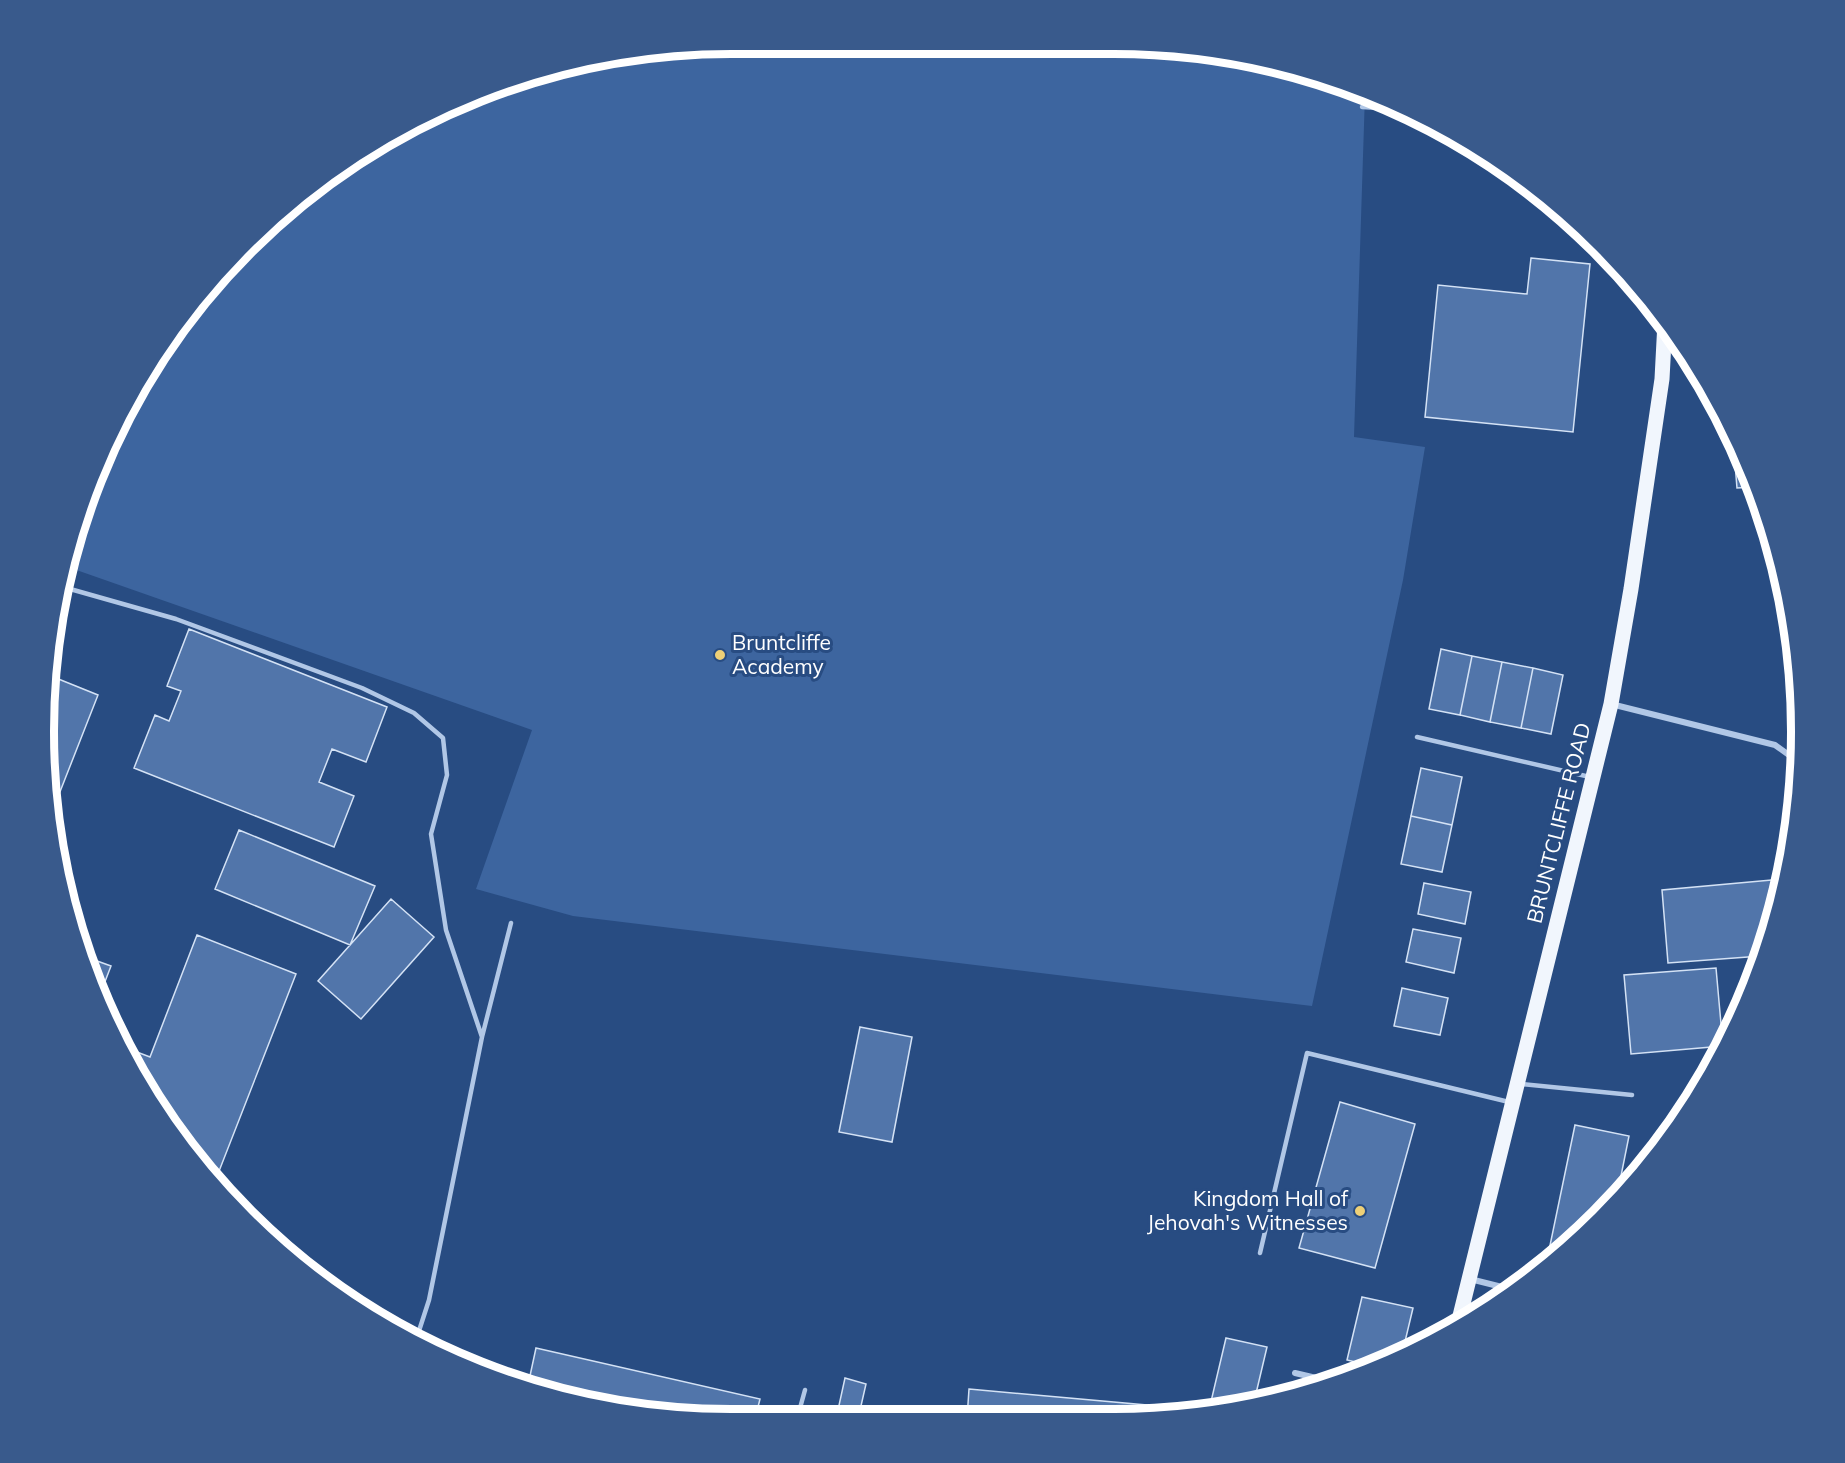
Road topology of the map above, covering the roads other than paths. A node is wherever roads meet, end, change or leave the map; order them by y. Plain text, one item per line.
1 (1362, 106) dead end
2 (1376, 107) edge
3 (1664, 337) edge
4 (69, 589) edge
5 (1611, 704) junction
6 (1417, 737) dead end
7 (1790, 757) edge
8 (1592, 778) junction
9 (511, 923) dead end
10 (482, 1037) junction
11 (1516, 1084) junction
12 (1632, 1095) dead end
13 (1511, 1103) junction
14 (1260, 1253) dead end
15 (1469, 1279) junction
16 (1500, 1287) edge
17 (1460, 1313) edge
18 (419, 1332) edge
19 (1295, 1373) dead end
20 (1315, 1378) edge
21 (805, 1390) dead end
22 (800, 1409) edge

1 - 2 lane
3 - 5 main road, BRUNTCLIFFE ROAD
4 - 10 lane
5 - 7 street
5 - 8 main road, BRUNTCLIFFE ROAD
6 - 8 lane
8 - 11 main road, BRUNTCLIFFE ROAD
9 - 10 lane
10 - 18 lane
11 - 12 lane
11 - 13 main road, BRUNTCLIFFE ROAD
13 - 14 lane
13 - 15 main road, BRUNTCLIFFE ROAD
15 - 16 street
15 - 17 main road, BRUNTCLIFFE ROAD
19 - 20 street
21 - 22 lane

